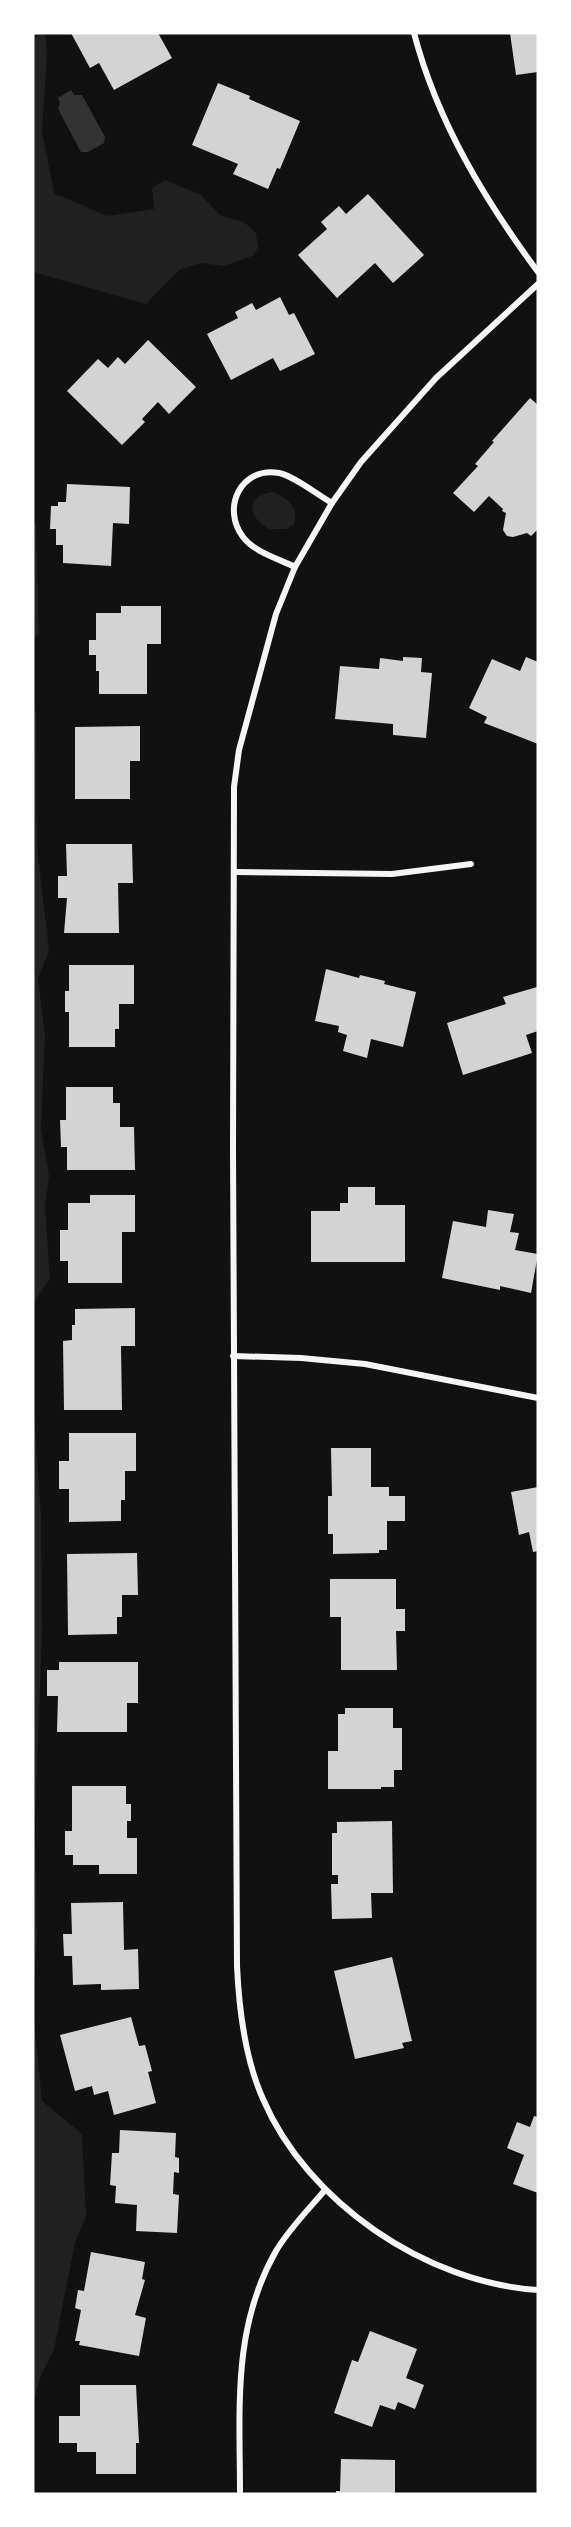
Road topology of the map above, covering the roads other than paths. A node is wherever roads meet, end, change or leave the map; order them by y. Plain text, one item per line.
1 (414, 33) edge
2 (538, 272) edge
3 (538, 284) edge
4 (332, 503) junction
5 (295, 567) junction
6 (471, 864) dead end
7 (234, 872) junction
8 (233, 1356) junction
9 (538, 1398) edge
10 (325, 2190) junction
11 (538, 2290) edge
12 (240, 2494) edge

1 - 2 street
3 - 4 street
4 - 5 street
4 - 5 street
5 - 7 street
6 - 7 street
7 - 8 street
8 - 9 street
8 - 10 street
10 - 11 street
10 - 12 street

